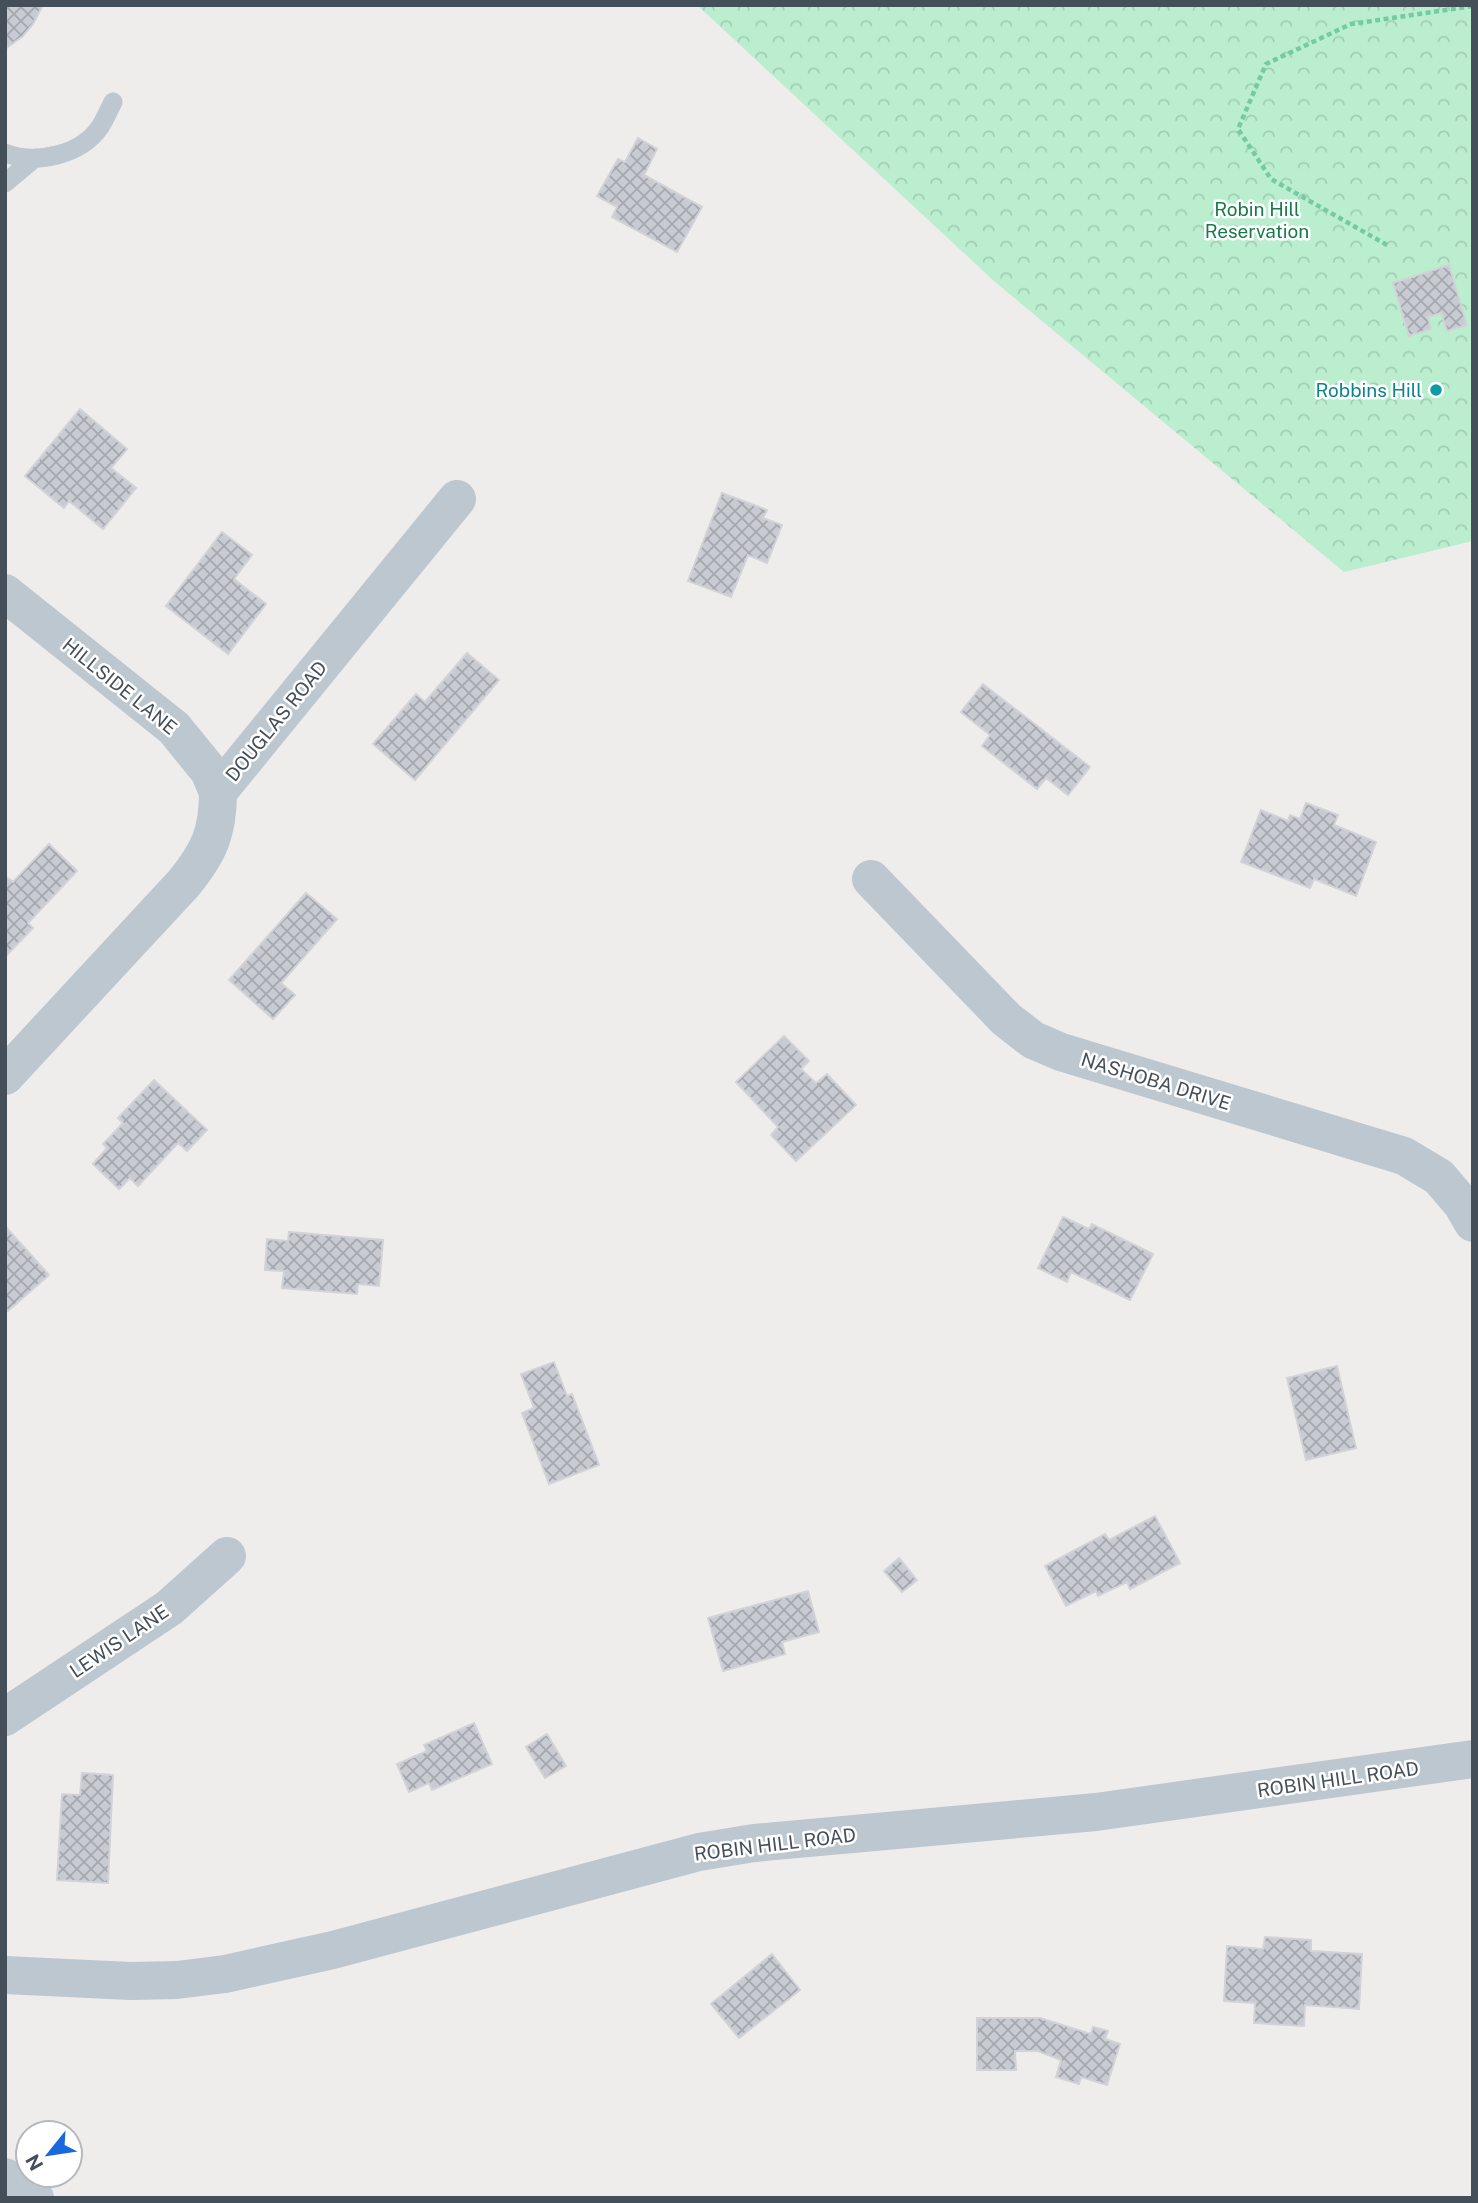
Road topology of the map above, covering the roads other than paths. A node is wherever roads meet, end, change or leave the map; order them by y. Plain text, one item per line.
1 (113, 102) dead end
2 (5, 153) edge
3 (35, 158) junction
4 (5, 183) edge
5 (457, 499) dead end
6 (5, 593) edge
7 (218, 792) junction
8 (872, 879) dead end
9 (5, 1076) edge
10 (1473, 1223) edge
11 (227, 1556) dead end
12 (5, 1717) edge
13 (1473, 1759) edge
14 (5, 1975) edge
15 (5, 2177) edge
16 (35, 2198) edge

1 - 3 lane
2 - 3 lane
3 - 4 lane
5 - 7 street, DOUGLAS ROAD
6 - 7 street, HILLSIDE LANE
7 - 9 street, DOUGLAS ROAD
8 - 10 street, NASHOBA DRIVE
11 - 12 street, LEWIS LANE
13 - 14 street, ROBIN HILL ROAD
15 - 16 street

